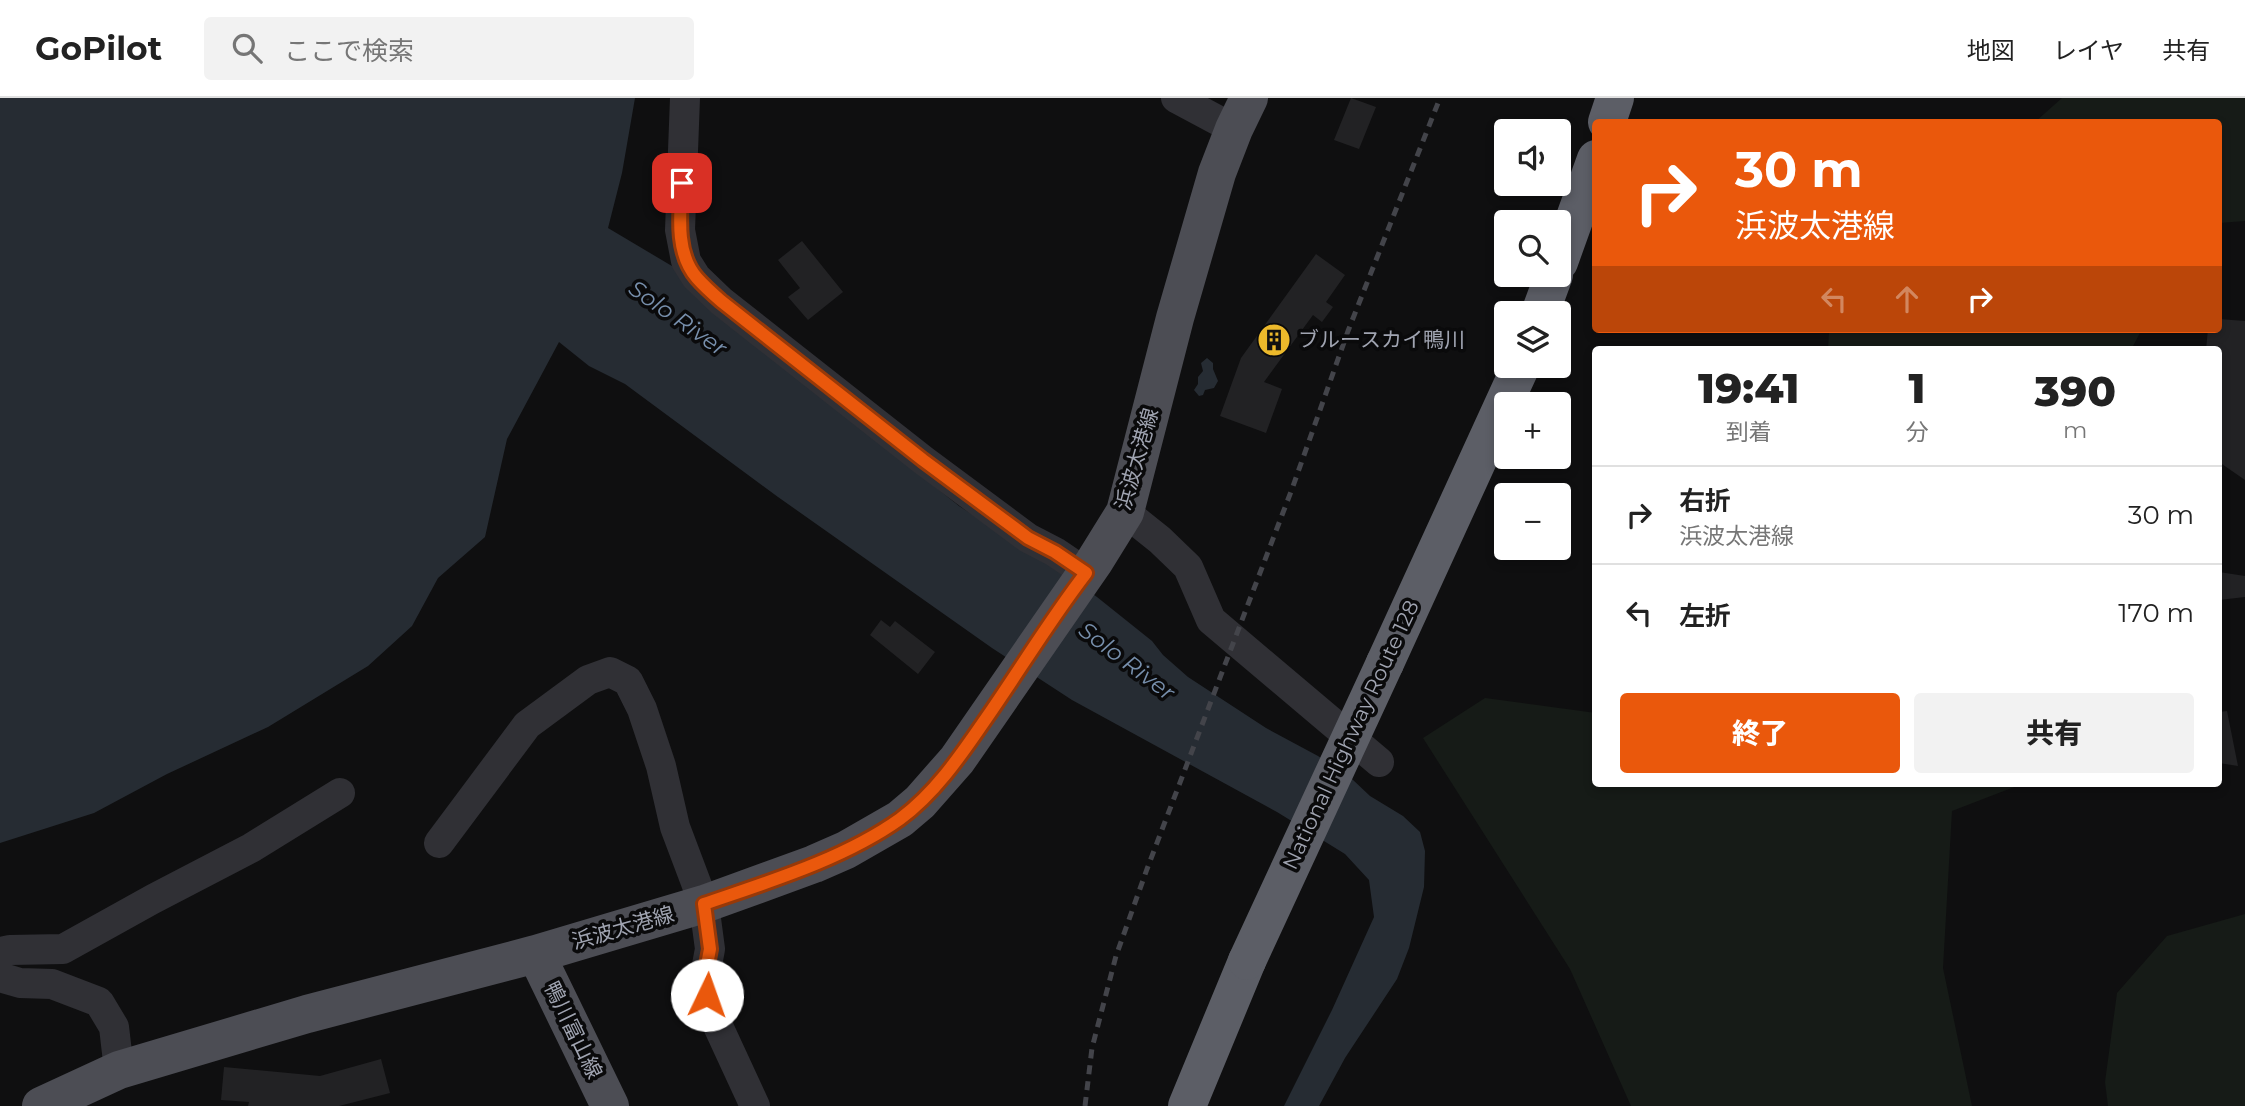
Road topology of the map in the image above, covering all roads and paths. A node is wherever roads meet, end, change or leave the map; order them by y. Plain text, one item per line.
1 (685, 98) edge
2 (1176, 98) edge
3 (1615, 98) edge
4 (1241, 113) edge
5 (1609, 119) edge
6 (1592, 170) edge
7 (1571, 229) edge
8 (1516, 378) edge
9 (1125, 512) junction
10 (1082, 578) junction
11 (1379, 762) dead end
12 (340, 793) dead end
13 (439, 843) dead end
14 (704, 904) junction
15 (0, 952) edge
16 (536, 954) junction
17 (0, 977) edge
18 (119, 1070) junction
19 (41, 1106) edge
20 (610, 1106) edge
21 (755, 1106) edge
22 (1187, 1106) edge

1 - 10 street
2 - 4 street
3 - 5 highway
4 - 9 main road, 浜波太港線
6 - 7 highway
8 - 22 highway, National Highway Route 128, bridge
9 - 10 main road, 浜波太港線
9 - 11 street
10 - 14 main road, 浜波太港線
12 - 15 street
13 - 14 street
14 - 16 main road, 浜波太港線
14 - 21 street
16 - 18 main road, 浜波太港線
16 - 20 main road, 鴨川富山線
17 - 18 street
18 - 19 main road, 浜波太港線

